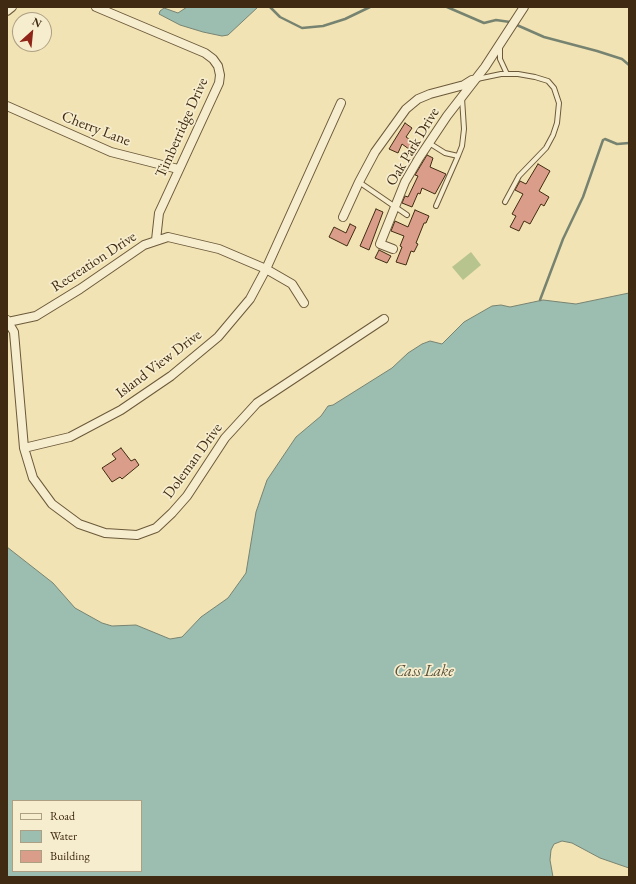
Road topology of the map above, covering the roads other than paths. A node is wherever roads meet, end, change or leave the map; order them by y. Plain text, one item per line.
1 (12, 7) edge
2 (96, 7) edge
3 (524, 7) edge
4 (7, 11) edge
5 (500, 45) junction
6 (507, 74) junction
7 (475, 79) junction
8 (462, 95) junction
9 (342, 102) dead end
10 (7, 106) edge
11 (429, 142) junction
12 (458, 156) junction
13 (178, 169) junction
14 (359, 182) junction
15 (505, 202) dead end
16 (394, 206) junction
17 (436, 206) dead end
18 (407, 215) dead end
19 (343, 217) dead end
20 (156, 240) junction
21 (393, 249) dead end
22 (266, 269) junction
23 (304, 302) dead end
24 (384, 319) dead end
25 (8, 321) edge
26 (24, 448) junction

1 - 4 street
2 - 13 street, Timberridge Drive
3 - 5 street, Oak Park Drive
5 - 6 lane
5 - 7 street, Oak Park Drive
6 - 7 lane
6 - 15 lane
7 - 8 street, Oak Park Drive
7 - 14 street, Oak Park Drive
8 - 11 street, Oak Park Drive
8 - 12 lane
9 - 22 street, Island View Drive
10 - 13 street, Cherry Lane
11 - 12 lane
11 - 16 street, Oak Park Drive
12 - 17 lane
13 - 20 street, Timberridge Drive
14 - 16 lane
14 - 19 street, Oak Park Drive
16 - 18 lane
16 - 21 street, Oak Park Drive
20 - 22 street, Recreation Drive
20 - 25 street, Recreation Drive
22 - 23 street, Recreation Drive
22 - 26 street, Island View Drive
24 - 26 street, Doleman Drive
25 - 26 street, Doleman Drive

